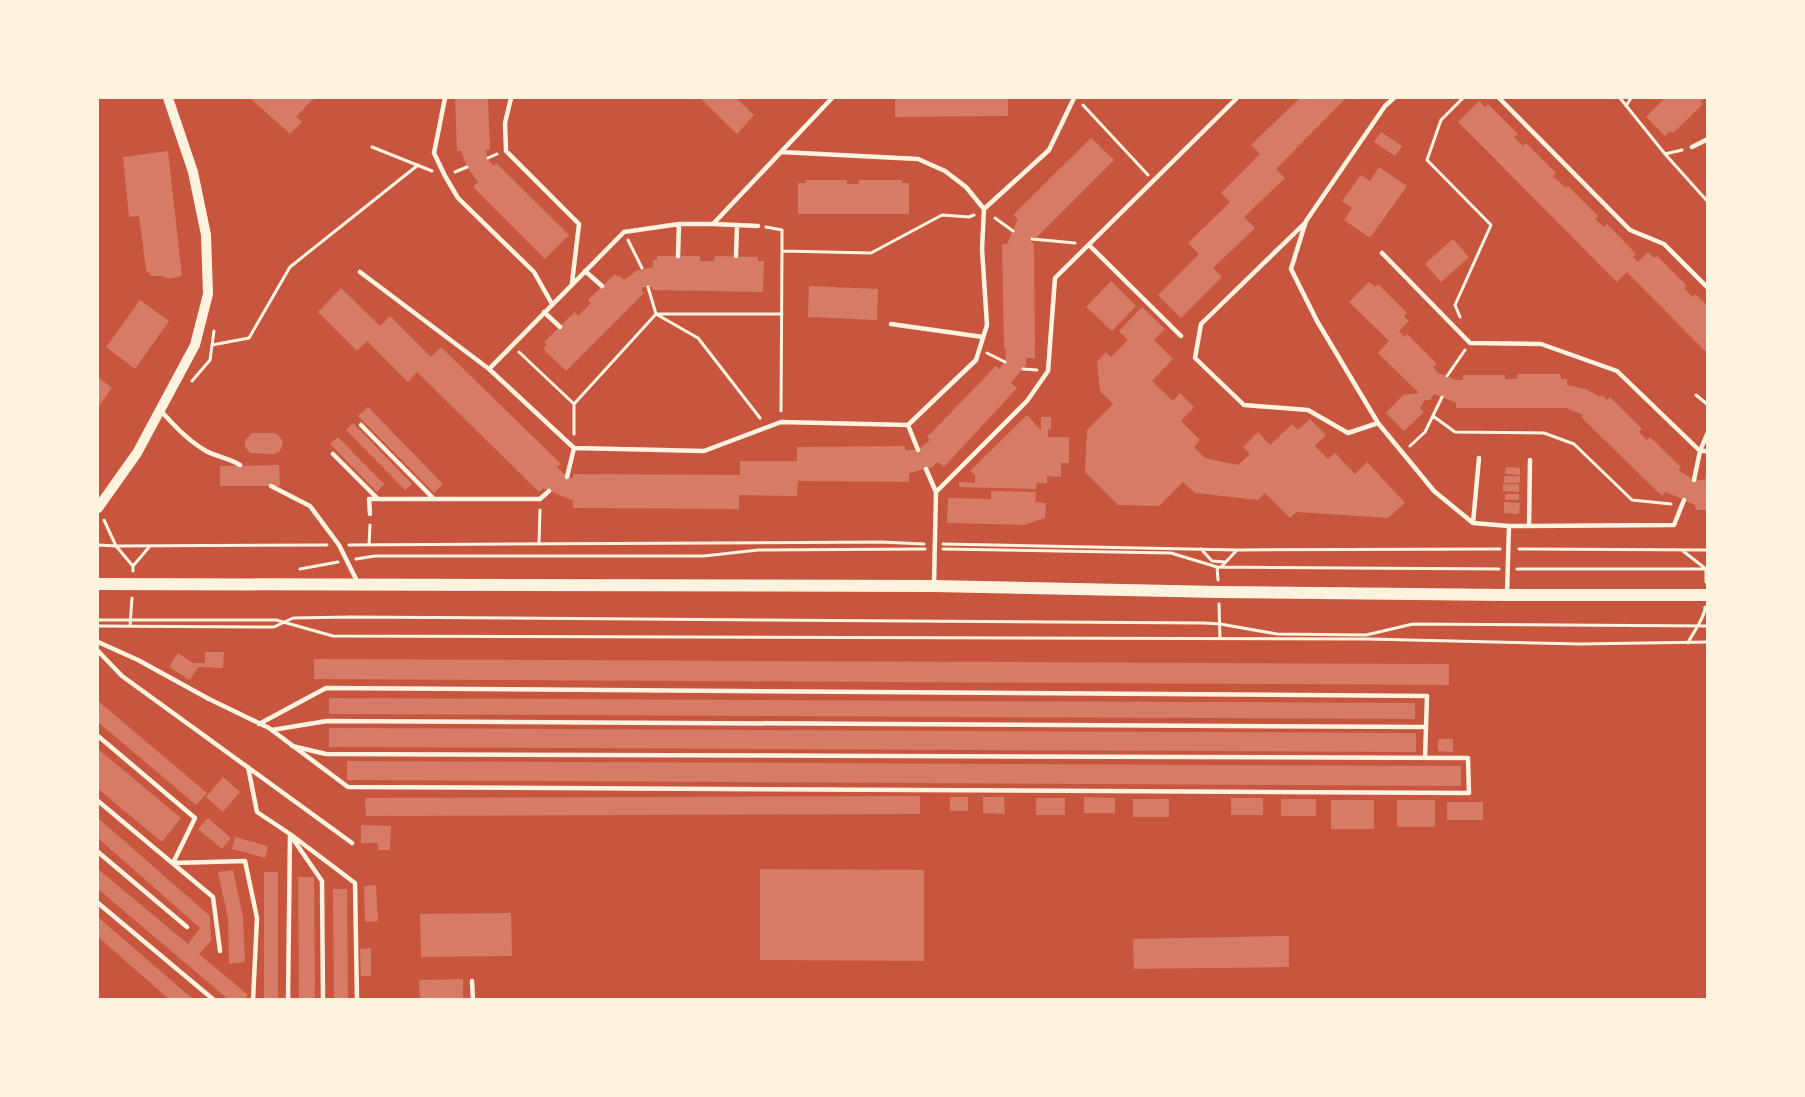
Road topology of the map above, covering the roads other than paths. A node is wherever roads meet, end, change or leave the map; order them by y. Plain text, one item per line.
1 (168, 98) edge
2 (445, 98) edge
3 (511, 98) edge
4 (832, 98) edge
5 (1075, 98) edge
6 (1237, 98) edge
7 (1387, 98) edge
8 (1394, 98) edge
9 (1499, 98) edge
10 (1385, 106) junction
11 (1707, 139) edge
12 (1692, 147) road end
13 (781, 152) junction
14 (984, 209) junction
15 (1306, 221) junction
16 (679, 224) junction
17 (713, 224) junction
18 (737, 225) junction
19 (758, 226) road end
20 (1089, 245) junction
21 (1382, 253) dead end
22 (678, 256) dead end
23 (736, 256) dead end
24 (585, 271) junction
25 (360, 272) dead end
26 (572, 283) junction
27 (602, 286) dead end
28 (1707, 288) edge
29 (552, 304) junction
30 (544, 312) junction
31 (891, 324) dead end
32 (560, 327) dead end
33 (1181, 336) dead end
34 (983, 337) junction
35 (489, 369) junction
36 (160, 410) junction
37 (1378, 423) junction
38 (361, 425) dead end
39 (908, 425) junction
40 (1707, 432) edge
41 (574, 448) junction
42 (918, 450) dead end
43 (1700, 451) junction
44 (1707, 451) edge
45 (333, 454) dead end
46 (1479, 458) dead end
47 (1530, 460) dead end
48 (240, 465) dead end
49 (926, 469) dead end
50 (567, 477) dead end
51 (1694, 480) dead end
52 (271, 486) dead end
53 (549, 491) dead end
54 (936, 492) junction
55 (378, 499) junction
56 (434, 499) junction
57 (1683, 503) road end
58 (102, 511) edge
59 (370, 514) road end
60 (1473, 523) junction
61 (1509, 526) junction
62 (1529, 526) junction
63 (98, 584) edge
64 (359, 585) junction
65 (934, 586) junction
66 (1707, 595) edge
67 (1507, 596) junction
68 (98, 642) edge
69 (98, 651) edge
70 (259, 724) junction
71 (1426, 727) junction
72 (272, 730) junction
73 (98, 736) edge
74 (292, 746) junction
75 (1425, 758) junction
76 (248, 767) junction
77 (98, 801) edge
78 (290, 834) junction
79 (352, 843) dead end
80 (98, 852) edge
81 (173, 863) junction
82 (98, 903) edge
83 (187, 927) dead end
84 (220, 951) dead end
85 (472, 981) dead end
86 (214, 999) edge
87 (253, 999) edge
88 (288, 999) edge
89 (323, 999) edge
90 (357, 999) edge
91 (473, 999) edge

1 - 36 street
2 - 29 lane
3 - 26 lane
4 - 13 lane
5 - 14 lane
6 - 20 lane
7 - 10 lane
8 - 10 lane
9 - 28 lane
10 - 15 lane
11 - 12 lane
13 - 14 lane
13 - 17 lane
14 - 34 lane
15 - 37 lane
15 - 37 lane
16 - 17 lane
16 - 22 lane
16 - 24 lane
17 - 18 lane
18 - 19 lane
18 - 23 lane
20 - 33 lane
20 - 54 lane
21 - 43 lane
24 - 26 lane
24 - 27 lane
25 - 35 lane
26 - 29 lane
29 - 30 lane
30 - 32 lane
30 - 35 lane
31 - 34 lane
34 - 39 lane
35 - 41 lane
36 - 48 lane
36 - 58 street
37 - 60 lane
38 - 56 lane
39 - 41 lane
39 - 42 lane
40 - 43 lane
41 - 50 lane
43 - 44 lane
43 - 51 lane
45 - 55 lane
46 - 60 lane
47 - 62 lane
49 - 54 lane
52 - 64 lane
53 - 56 lane
54 - 65 lane
55 - 56 lane
55 - 59 lane
57 - 62 lane
60 - 61 lane
61 - 62 lane
61 - 67 lane
63 - 64 main road
64 - 65 main road
65 - 67 main road
66 - 67 main road
68 - 70 lane
69 - 76 lane
70 - 71 lane
70 - 72 lane
71 - 72 lane
71 - 75 lane
72 - 74 lane
73 - 81 lane
74 - 75 lane
74 - 75 lane
76 - 78 lane
76 - 79 lane
77 - 81 lane
78 - 88 lane
78 - 89 lane
78 - 90 lane
80 - 83 lane
81 - 84 lane
81 - 87 lane
82 - 86 lane
85 - 91 lane

